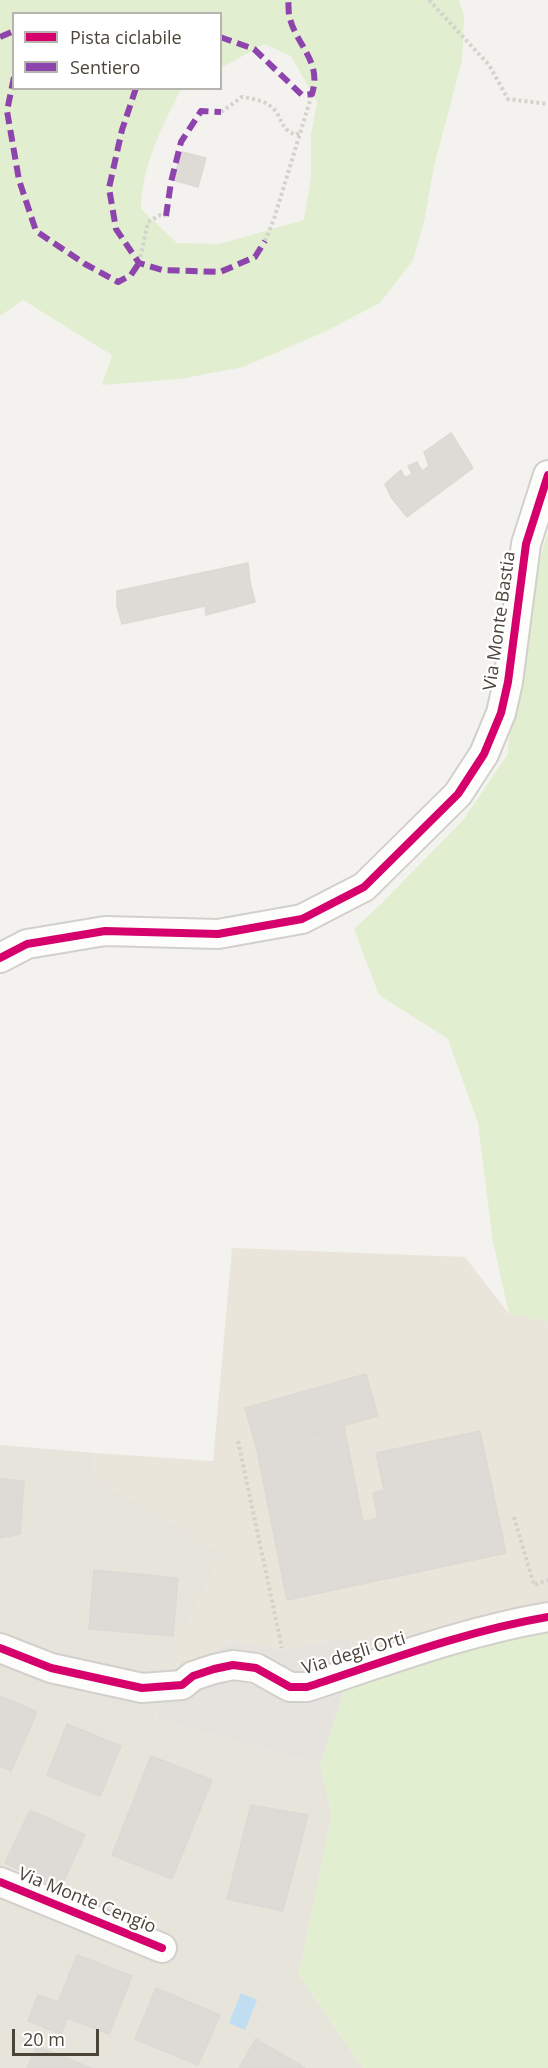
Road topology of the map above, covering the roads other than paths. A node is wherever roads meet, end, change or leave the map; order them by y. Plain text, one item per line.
1 (548, 475) edge
2 (0, 958) edge
3 (548, 1617) edge
4 (0, 1648) edge
5 (0, 1882) edge
6 (162, 1948) dead end

1 - 2 street, Via Monte Bastia
3 - 4 street, Via degli Orti
5 - 6 street, Via Monte Cengio

